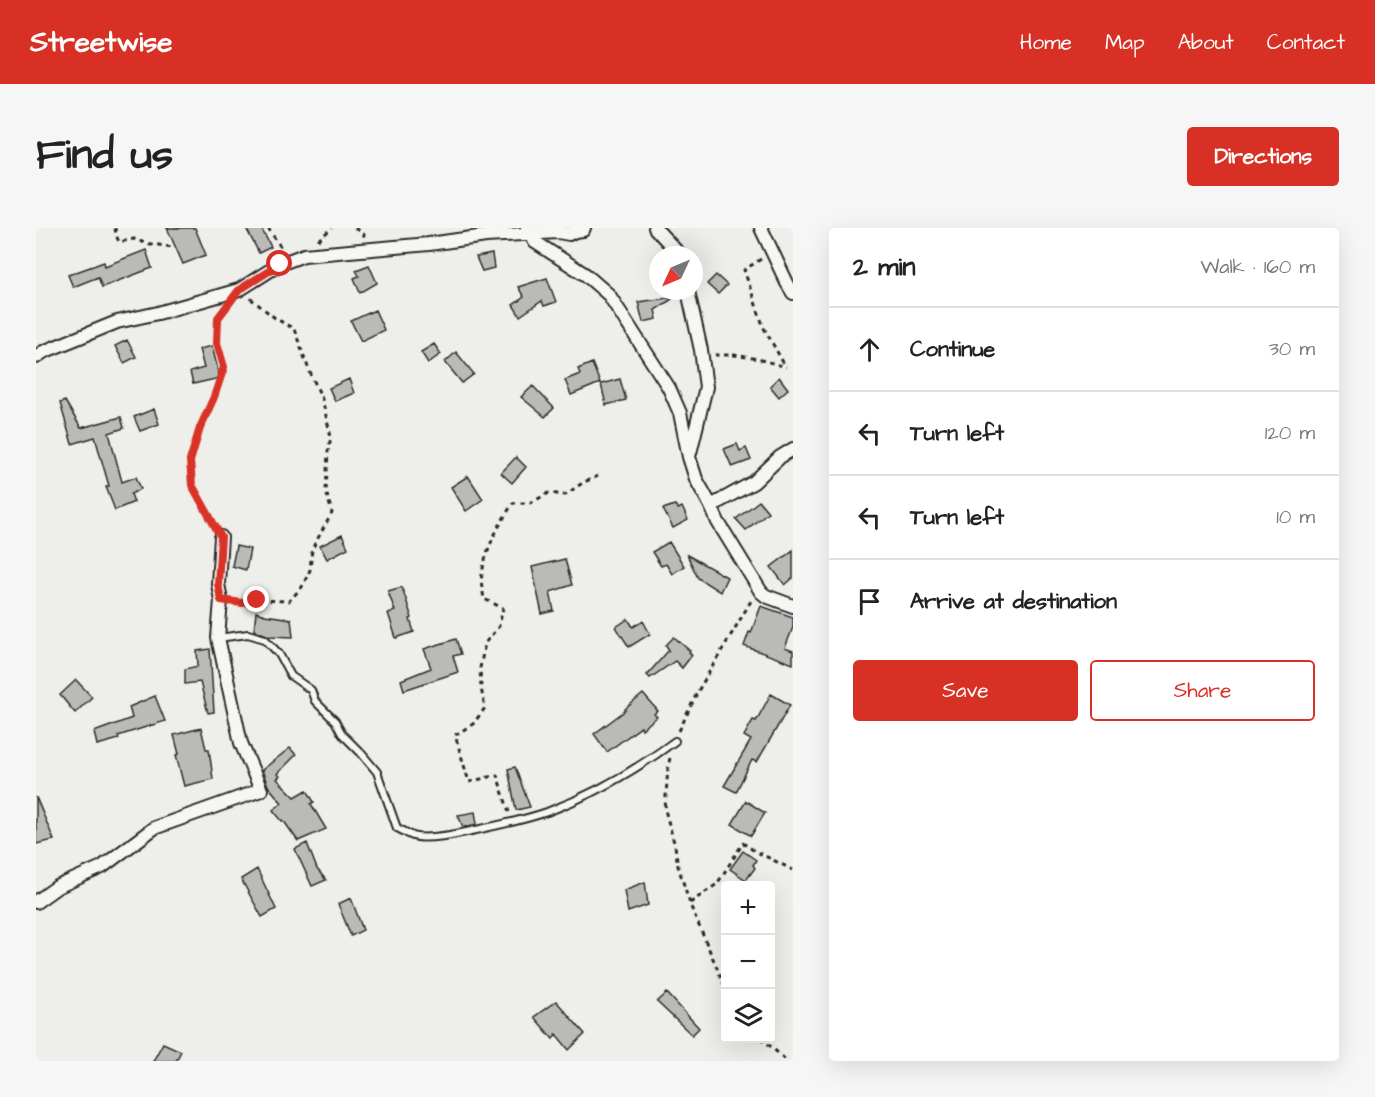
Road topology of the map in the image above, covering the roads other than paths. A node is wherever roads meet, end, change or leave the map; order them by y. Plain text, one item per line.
1 (584, 228) edge
2 (655, 228) edge
3 (761, 228) edge
4 (528, 231) edge
5 (672, 246) edge
6 (793, 293) edge
7 (690, 300) edge
8 (36, 357) edge
9 (793, 449) edge
10 (689, 457) junction
11 (711, 506) junction
12 (221, 537) road end
13 (793, 606) edge
14 (218, 638) junction
15 (675, 741) road end
16 (36, 902) edge

1 - 4 street
2 - 5 street
3 - 6 street
4 - 8 street
4 - 10 street
7 - 10 street
9 - 11 street
10 - 11 street
11 - 13 street
12 - 14 street
14 - 15 lane
14 - 16 street

